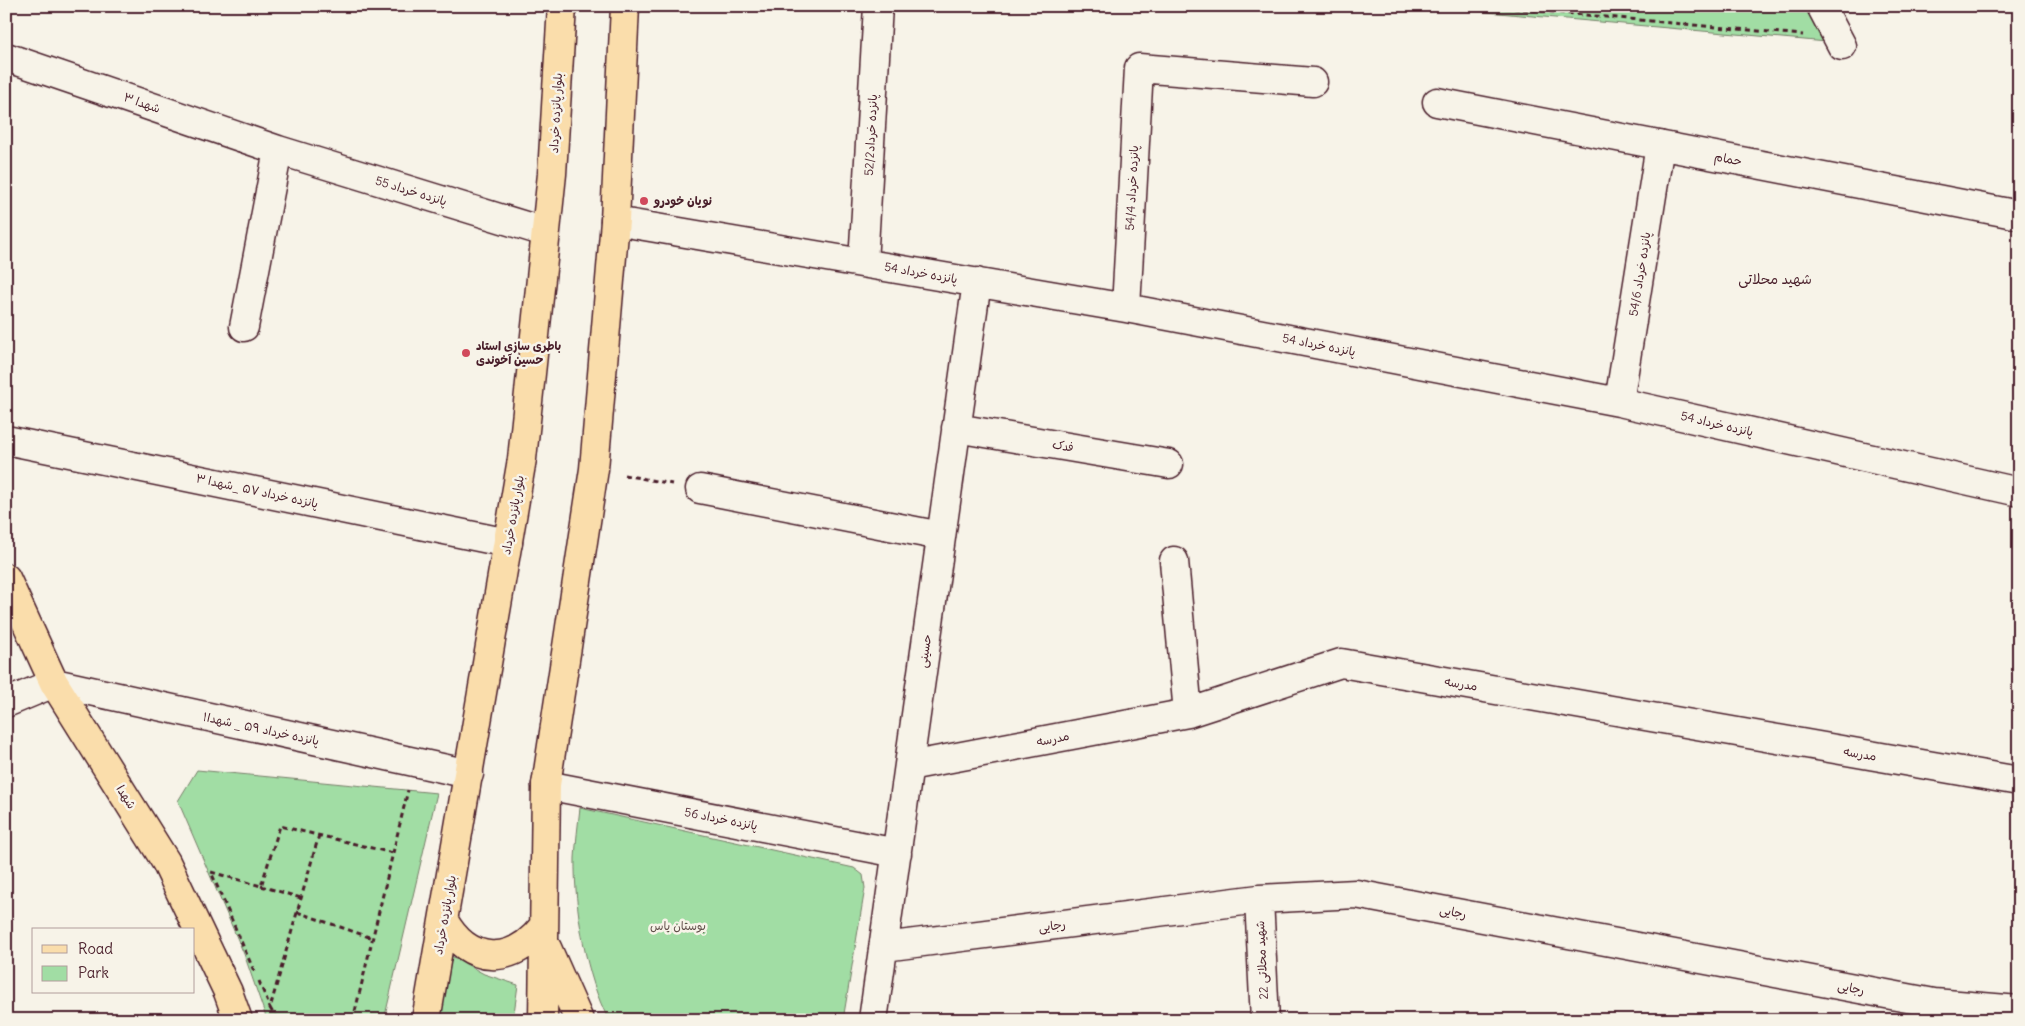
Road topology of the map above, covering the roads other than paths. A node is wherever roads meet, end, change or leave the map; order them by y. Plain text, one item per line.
1 (562, 6) edge
2 (625, 6) edge
3 (878, 6) edge
4 (1821, 6) edge
5 (1842, 46) dead end
6 (6, 57) edge
7 (1313, 82) dead end
8 (1437, 102) dead end
9 (1660, 146) junction
10 (278, 150) junction
11 (2019, 215) edge
12 (615, 221) junction
13 (545, 232) junction
14 (864, 263) junction
15 (977, 282) junction
16 (1126, 308) junction
17 (244, 327) dead end
18 (1620, 402) junction
19 (956, 428) junction
20 (6, 440) edge
21 (1169, 464) dead end
22 (700, 489) road end
23 (2019, 492) edge
24 (941, 536) junction
25 (508, 543) junction
26 (1174, 561) dead end
27 (6, 578) edge
28 (54, 683) junction
29 (6, 703) edge
30 (1188, 713) junction
31 (909, 766) junction
32 (469, 774) junction
33 (2019, 781) edge
34 (546, 785) junction
35 (897, 853) junction
36 (1259, 899) junction
37 (444, 920) junction
38 (543, 934) junction
39 (884, 948) junction
40 (2019, 1010) edge
41 (238, 1020) edge
42 (426, 1020) edge
43 (543, 1020) edge
44 (579, 1020) edge
45 (874, 1020) edge
46 (1265, 1020) edge

1 - 13 main road, بلوار پانزده خرداد
2 - 12 main road
3 - 14 street, پانزده خرداد52/2
4 - 5 street
6 - 10 street, شهدا ۳
7 - 16 street, پانزده خرداد 54/4
8 - 9 street, حمام
9 - 11 street, حمام
9 - 18 street, پانزده خرداد 54/6
10 - 13 street, پانزده خرداد 55
10 - 17 street
12 - 14 street, پانزده خرداد 54
12 - 34 main road
13 - 25 main road, بلوار پانزده خرداد
14 - 15 street, پانزده خرداد 54
15 - 16 street, پانزده خرداد 54
15 - 19 street, حسینی
16 - 18 street, پانزده خرداد 54
18 - 23 street, پانزده خرداد 54
19 - 21 street, فدک
19 - 24 street, حسینی
20 - 25 street, پانزده خرداد ۵۷ _شهدا ۳
22 - 24 street
24 - 31 street, حسینی
25 - 32 main road, بلوار پانزده خرداد
26 - 30 street
27 - 28 main road, شهدا
28 - 29 street
28 - 32 street, پانزده خرداد ۵۹ _ شهدا۱
28 - 41 main road, شهدا
30 - 31 street, مدرسه
30 - 33 street, مدرسه
31 - 35 street, حسینی
32 - 37 main road, بلوار پانزده خرداد
34 - 35 street, پانزده خرداد 56
34 - 38 main road
35 - 39 street, حسینی
36 - 39 street, رجایی
36 - 40 street, رجایی
36 - 46 street, شهید محلاتی 22
37 - 38 main road
37 - 42 main road, بلوار پانزده خرداد
38 - 43 main road
38 - 44 main road
39 - 45 street, حسینی

